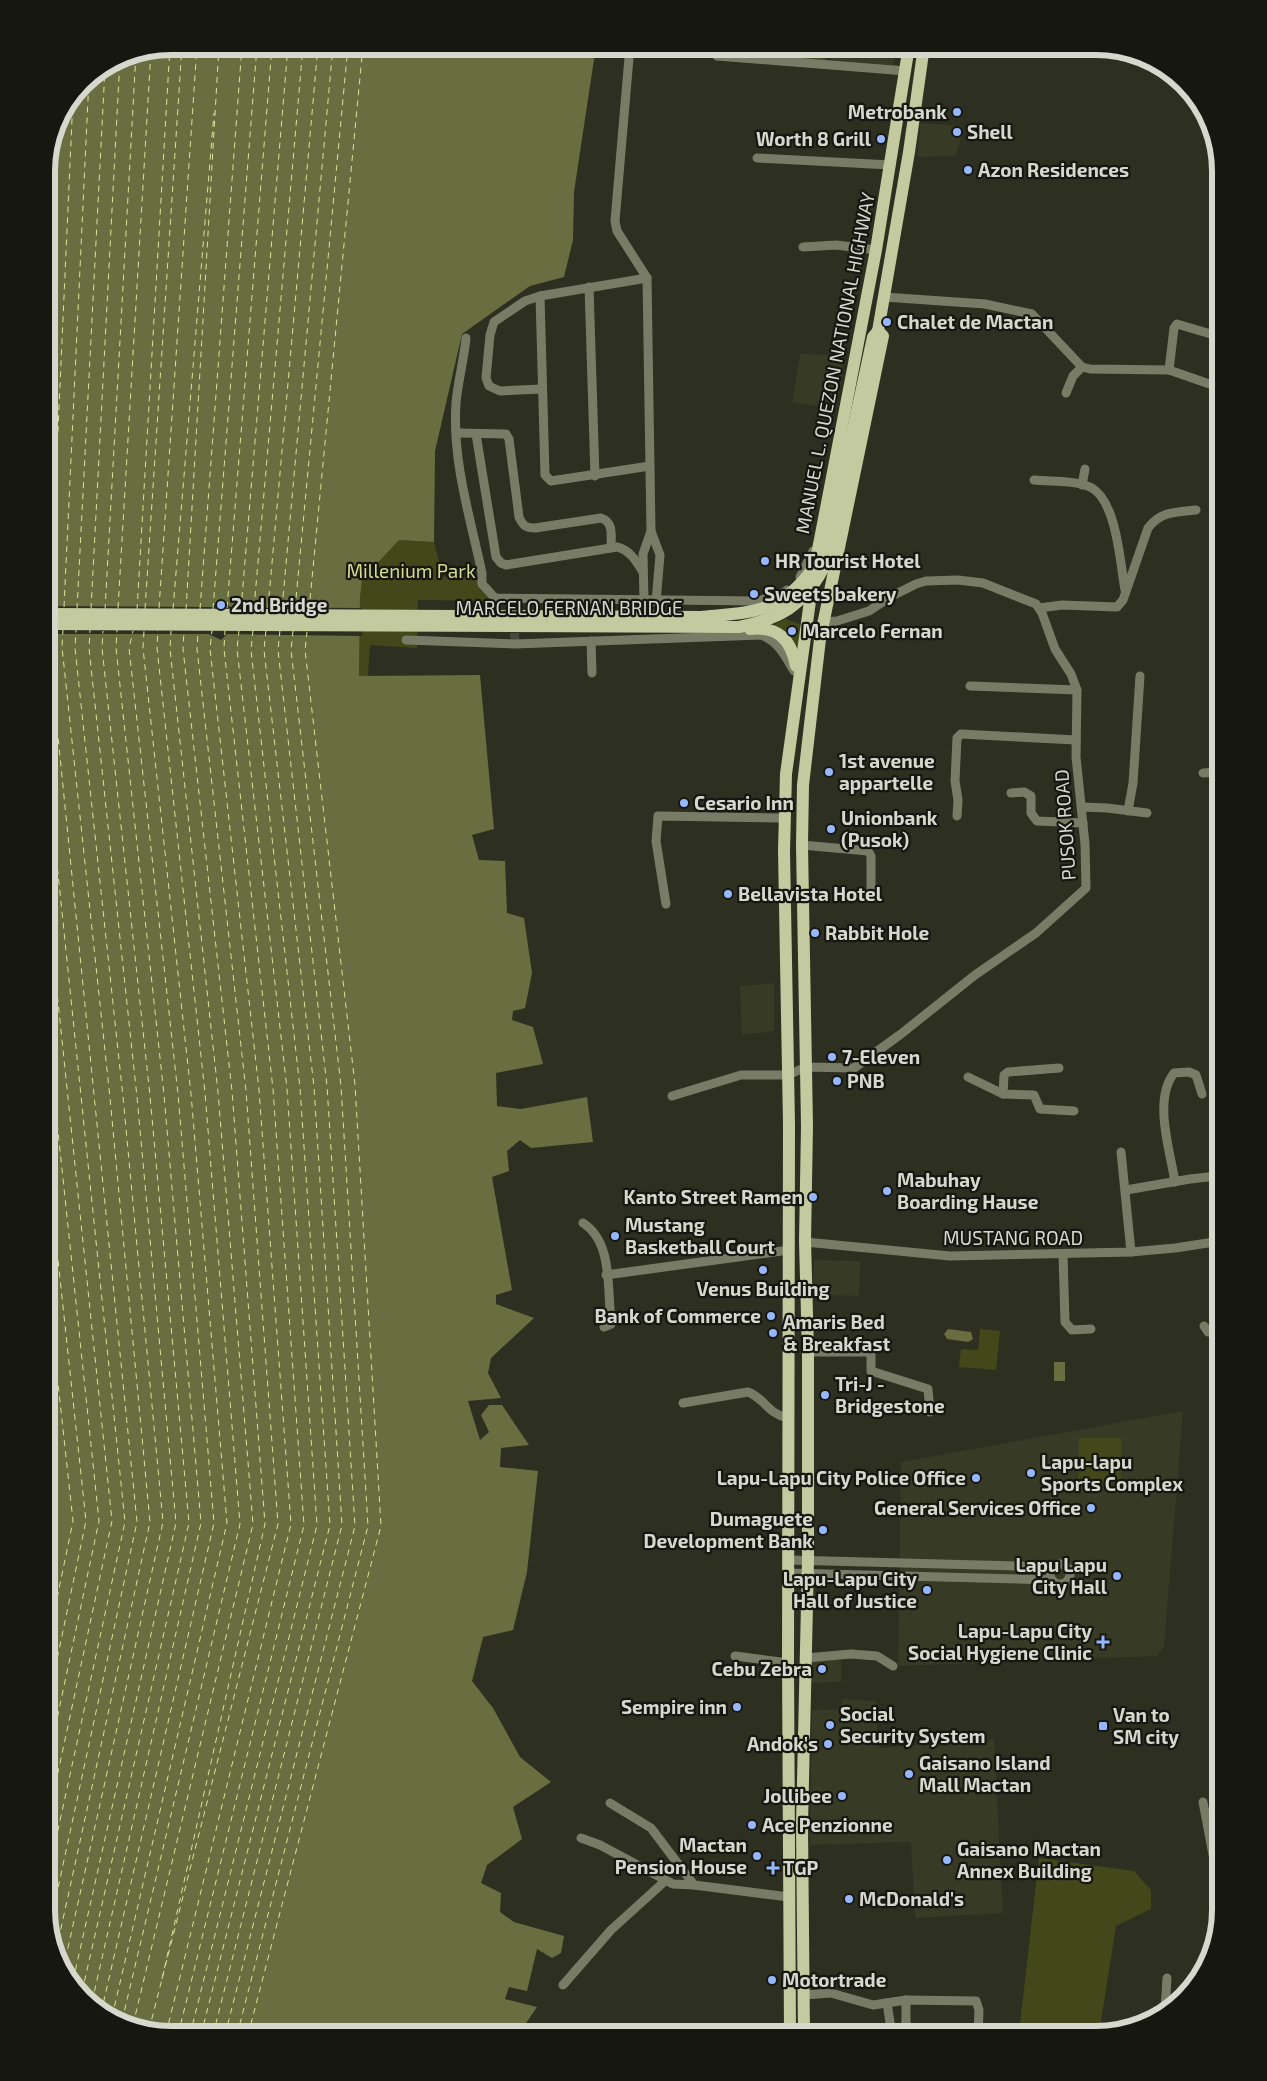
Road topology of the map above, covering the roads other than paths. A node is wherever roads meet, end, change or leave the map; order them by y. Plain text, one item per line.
1 (629, 55) edge
2 (908, 55) edge
3 (923, 55) edge
4 (717, 56) dead end
5 (906, 71) junction
6 (756, 158) dead end
7 (891, 165) junction
8 (803, 247) dead end
9 (876, 250) junction
10 (647, 278) junction
11 (589, 287) junction
12 (540, 296) junction
13 (884, 297) junction
14 (878, 331) junction
15 (1212, 334) edge
16 (466, 338) dead end
17 (1082, 366) junction
18 (1169, 370) junction
19 (1212, 385) edge
20 (542, 389) junction
21 (1066, 393) dead end
22 (460, 432) dead end
23 (476, 434) junction
24 (650, 466) junction
25 (1085, 469) dead end
26 (595, 476) junction
27 (1034, 480) dead end
28 (1082, 485) junction
29 (1196, 510) dead end
30 (824, 518) junction
31 (651, 531) junction
32 (611, 547) junction
33 (815, 565) junction
34 (643, 572) junction
35 (1125, 592) junction
36 (644, 601) junction
37 (656, 602) junction
38 (1039, 608) junction
39 (752, 612) junction
40 (55, 614) edge
41 (824, 622) junction
42 (55, 624) edge
43 (806, 624) junction
44 (449, 626) junction
45 (820, 639) junction
46 (406, 640) dead end
47 (591, 641) junction
48 (592, 673) dead end
49 (1140, 676) dead end
50 (798, 678) junction
51 (970, 686) dead end
52 (1077, 690) junction
53 (1076, 740) junction
54 (787, 764) junction
55 (805, 765) junction
56 (1212, 772) edge
57 (1203, 773) dead end
58 (1011, 793) dead end
59 (1082, 807) junction
60 (1128, 811) junction
61 (1147, 813) dead end
62 (958, 816) dead end
63 (784, 818) junction
64 (1083, 823) junction
65 (802, 845) junction
66 (872, 892) dead end
67 (666, 904) dead end
68 (806, 1067) junction
69 (1059, 1068) dead end
70 (788, 1075) junction
71 (968, 1077) dead end
72 (1003, 1094) junction
73 (1202, 1094) dead end
74 (672, 1096) dead end
75 (1074, 1111) dead end
76 (1121, 1152) dead end
77 (1212, 1177) edge
78 (1175, 1182) junction
79 (1126, 1190) junction
80 (583, 1223) dead end
81 (805, 1242) junction
82 (1212, 1242) edge
83 (789, 1250) junction
84 (1131, 1252) junction
85 (1063, 1254) junction
86 (606, 1276) junction
87 (1204, 1326) dead end
88 (604, 1327) dead end
89 (1091, 1329) dead end
90 (1212, 1332) edge
91 (808, 1352) junction
92 (683, 1403) dead end
93 (930, 1412) dead end
94 (788, 1418) junction
95 (955, 1563) junction
96 (788, 1566) junction
97 (808, 1566) junction
98 (1052, 1567) junction
99 (956, 1576) junction
100 (1052, 1580) junction
101 (735, 1656) dead end
102 (806, 1658) junction
103 (788, 1663) junction
104 (893, 1666) dead end
105 (1203, 1802) dead end
106 (610, 1803) dead end
107 (581, 1838) dead end
108 (1212, 1849) edge
109 (665, 1880) junction
110 (694, 1885) junction
111 (790, 1897) junction
112 (804, 1977) junction
113 (1167, 1978) dead end
114 (790, 1979) junction
115 (563, 1985) dead end
116 (804, 1995) junction
117 (906, 2000) junction
118 (887, 2002) junction
119 (1165, 2003) edge
120 (790, 2026) edge
121 (804, 2026) edge
122 (891, 2026) edge
123 (906, 2026) edge
124 (978, 2026) edge

1 - 10 street
2 - 5 main road, MANUEL L. QUEZON NATIONAL HIGHWAY
3 - 13 main road, MANUEL L. QUEZON NATIONAL HIGHWAY
4 - 5 street
5 - 7 main road, MANUEL L. QUEZON NATIONAL HIGHWAY
6 - 7 street
7 - 9 main road, MANUEL L. QUEZON NATIONAL HIGHWAY
8 - 9 street
9 - 30 main road, MANUEL L. QUEZON NATIONAL HIGHWAY
10 - 11 street
10 - 24 street
11 - 12 street
11 - 26 street
12 - 20 street
12 - 20 street
13 - 14 main road, MANUEL L. QUEZON NATIONAL HIGHWAY
13 - 17 street
14 - 41 main road, MANUEL L. QUEZON NATIONAL HIGHWAY
14 - 44 main road, MARCELO FERNAN BRIDGE
15 - 18 street
16 - 36 street
17 - 18 street
17 - 21 street
18 - 19 street
20 - 26 street
22 - 23 street
23 - 32 street
23 - 32 street
24 - 26 street
24 - 31 street
25 - 28 street
27 - 28 street
28 - 35 street
29 - 35 street
30 - 33 main road, MANUEL L. QUEZON NATIONAL HIGHWAY
30 - 37 street
31 - 34 street
31 - 37 street
32 - 34 street
33 - 39 main road, MARCELO FERNAN BRIDGE
33 - 43 main road, MANUEL L. QUEZON NATIONAL HIGHWAY
34 - 36 street
35 - 38 street
36 - 37 street
38 - 41 street
38 - 52 street, PUSOK ROAD
39 - 40 main road, MARCELO FERNAN BRIDGE
39 - 43 main road
41 - 45 main road, MANUEL L. QUEZON NATIONAL HIGHWAY
42 - 44 main road, MARCELO FERNAN BRIDGE
43 - 45 main road
43 - 50 main road, MANUEL L. QUEZON NATIONAL HIGHWAY
44 - 50 main road
45 - 55 main road, MANUEL L. QUEZON NATIONAL HIGHWAY
46 - 47 street
47 - 48 street
47 - 50 street
49 - 60 street
50 - 54 main road, MANUEL L. QUEZON NATIONAL HIGHWAY
51 - 52 street
52 - 53 street, PUSOK ROAD
53 - 59 street, PUSOK ROAD
53 - 62 street
54 - 55 main road
54 - 63 main road, MANUEL L. QUEZON NATIONAL HIGHWAY
55 - 65 main road, MANUEL L. QUEZON NATIONAL HIGHWAY
56 - 57 street
58 - 64 street
59 - 60 street
59 - 64 street, PUSOK ROAD
60 - 61 street
63 - 67 street
63 - 70 main road, MANUEL L. QUEZON NATIONAL HIGHWAY
64 - 68 street, PUSOK ROAD
65 - 66 street
65 - 68 main road, MANUEL L. QUEZON NATIONAL HIGHWAY
68 - 70 street, PUSOK ROAD
68 - 81 main road, MANUEL L. QUEZON NATIONAL HIGHWAY
69 - 72 street
70 - 74 street, PUSOK ROAD
70 - 83 main road, MANUEL L. QUEZON NATIONAL HIGHWAY
71 - 72 street
72 - 75 street
73 - 78 street
76 - 79 street
77 - 78 street
78 - 79 street
79 - 84 street
80 - 86 street
81 - 85 street, MUSTANG ROAD
81 - 91 main road, MANUEL L. QUEZON NATIONAL HIGHWAY
82 - 84 street, MUSTANG ROAD
83 - 86 street
83 - 94 main road, MANUEL L. QUEZON NATIONAL HIGHWAY
84 - 85 street, MUSTANG ROAD
85 - 89 street
86 - 88 street
87 - 90 street
91 - 93 street
91 - 97 main road, MANUEL L. QUEZON NATIONAL HIGHWAY
92 - 94 street
94 - 96 main road, MANUEL L. QUEZON NATIONAL HIGHWAY
95 - 97 street
95 - 98 street
95 - 99 street
96 - 97 street
96 - 103 main road, MANUEL L. QUEZON NATIONAL HIGHWAY
97 - 99 street
97 - 102 main road, MANUEL L. QUEZON NATIONAL HIGHWAY
98 - 100 street
98 - 100 street
99 - 100 street
101 - 103 street
102 - 104 street
102 - 112 main road, MANUEL L. QUEZON NATIONAL HIGHWAY
103 - 111 main road, MANUEL L. QUEZON NATIONAL HIGHWAY
105 - 108 street
106 - 110 street
107 - 109 street
109 - 110 street
109 - 115 street
110 - 111 street
111 - 114 main road, MANUEL L. QUEZON NATIONAL HIGHWAY
112 - 114 main road
112 - 116 main road, MANUEL L. QUEZON NATIONAL HIGHWAY
113 - 119 street
114 - 120 main road, MANUEL L. QUEZON NATIONAL HIGHWAY
116 - 118 street
116 - 121 main road, MANUEL L. QUEZON NATIONAL HIGHWAY
117 - 118 street
117 - 123 street
117 - 124 street
118 - 122 street

